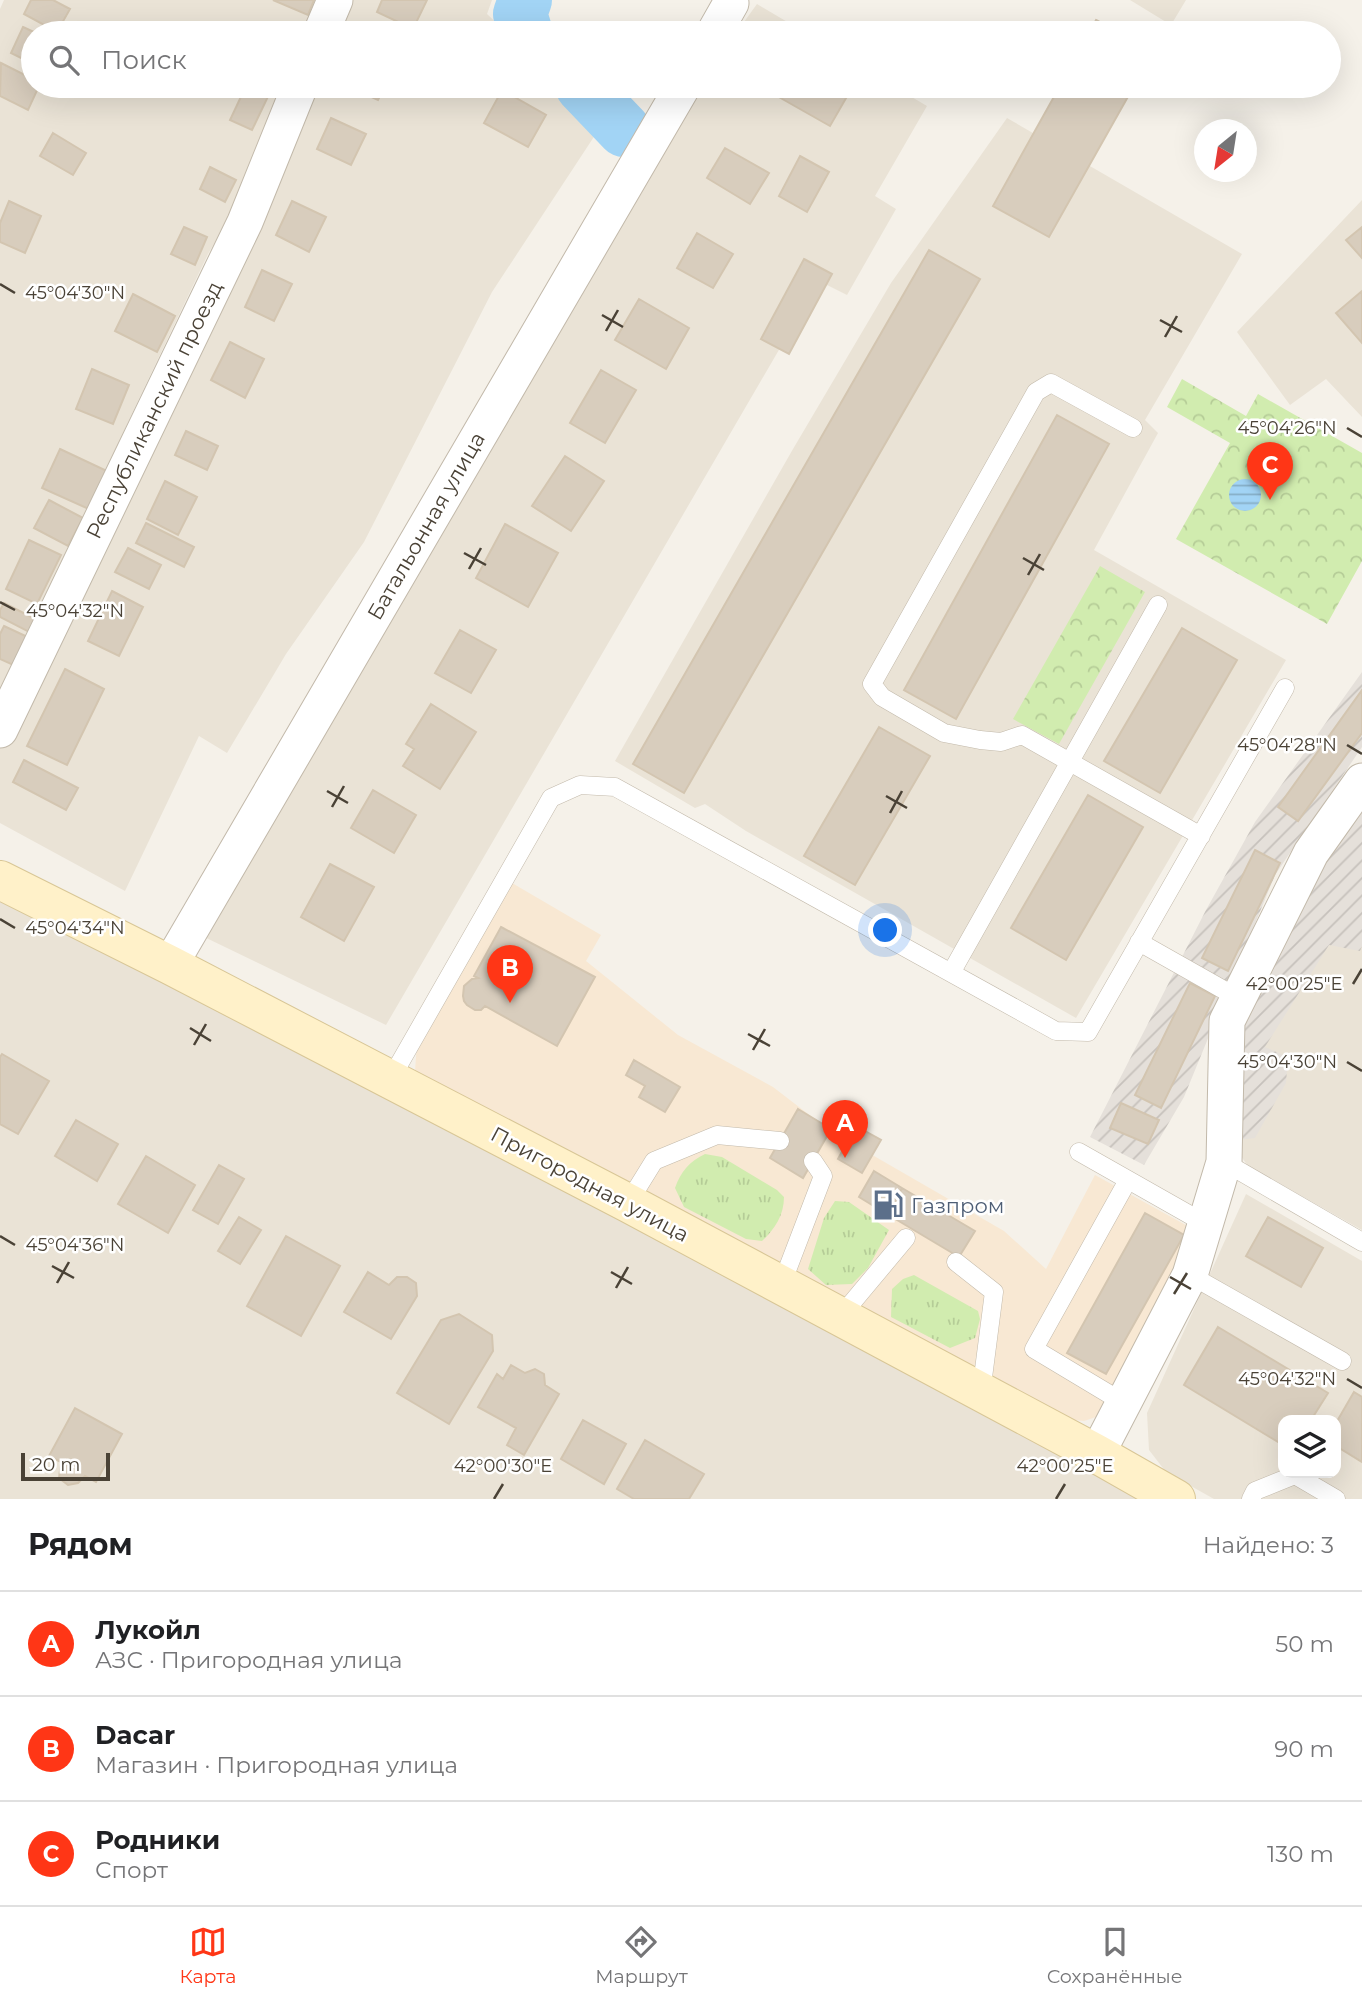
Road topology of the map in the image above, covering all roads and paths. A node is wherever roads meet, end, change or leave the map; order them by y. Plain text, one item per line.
1 (335, 0) edge
2 (731, 3) dead end
3 (326, 21) edge
4 (721, 21) edge
5 (295, 98) edge
6 (676, 98) edge
7 (1133, 428) dead end
8 (1158, 605) dead end
9 (1286, 688) dead end
10 (0, 730) edge
11 (1070, 761) junction
12 (1362, 781) edge
13 (1201, 836) junction
14 (0, 880) edge
15 (1139, 942) junction
16 (170, 965) junction
17 (951, 973) junction
18 (1238, 998) junction
19 (390, 1080) junction
20 (780, 1141) dead end
21 (1079, 1152) dead end
22 (813, 1161) dead end
23 (1224, 1162) junction
24 (1128, 1180) junction
25 (628, 1203) junction
26 (1206, 1224) junction
27 (906, 1238) dead end
28 (1362, 1242) edge
29 (956, 1262) dead end
30 (1190, 1275) junction
31 (781, 1286) junction
32 (841, 1317) junction
33 (1342, 1361) dead end
34 (981, 1393) junction
35 (1124, 1403) junction
36 (1097, 1454) junction
37 (1176, 1499) edge
38 (1251, 1499) edge
39 (1336, 1499) edge

1 - 3 street
2 - 4 street
5 - 10 street, Республиканский проезд
6 - 16 street, Батальонная улица
7 - 11 lane
8 - 11 lane
9 - 13 lane
11 - 13 lane
11 - 17 lane
12 - 18 street
13 - 15 lane
14 - 16 street, Пригородная улица
15 - 17 lane
15 - 18 lane
16 - 19 street, Пригородная улица
17 - 19 lane
18 - 23 street
19 - 25 street, Пригородная улица
20 - 25 lane
21 - 24 lane
22 - 31 lane
23 - 26 street
23 - 28 lane
24 - 26 lane
24 - 35 lane
25 - 31 street, Пригородная улица
26 - 30 street
27 - 32 lane
29 - 34 lane
30 - 33 lane
30 - 35 street
31 - 32 street, Пригородная улица
32 - 34 street, Пригородная улица
34 - 36 street, Пригородная улица
35 - 36 street
36 - 37 street, Пригородная улица
38 - 39 lane

